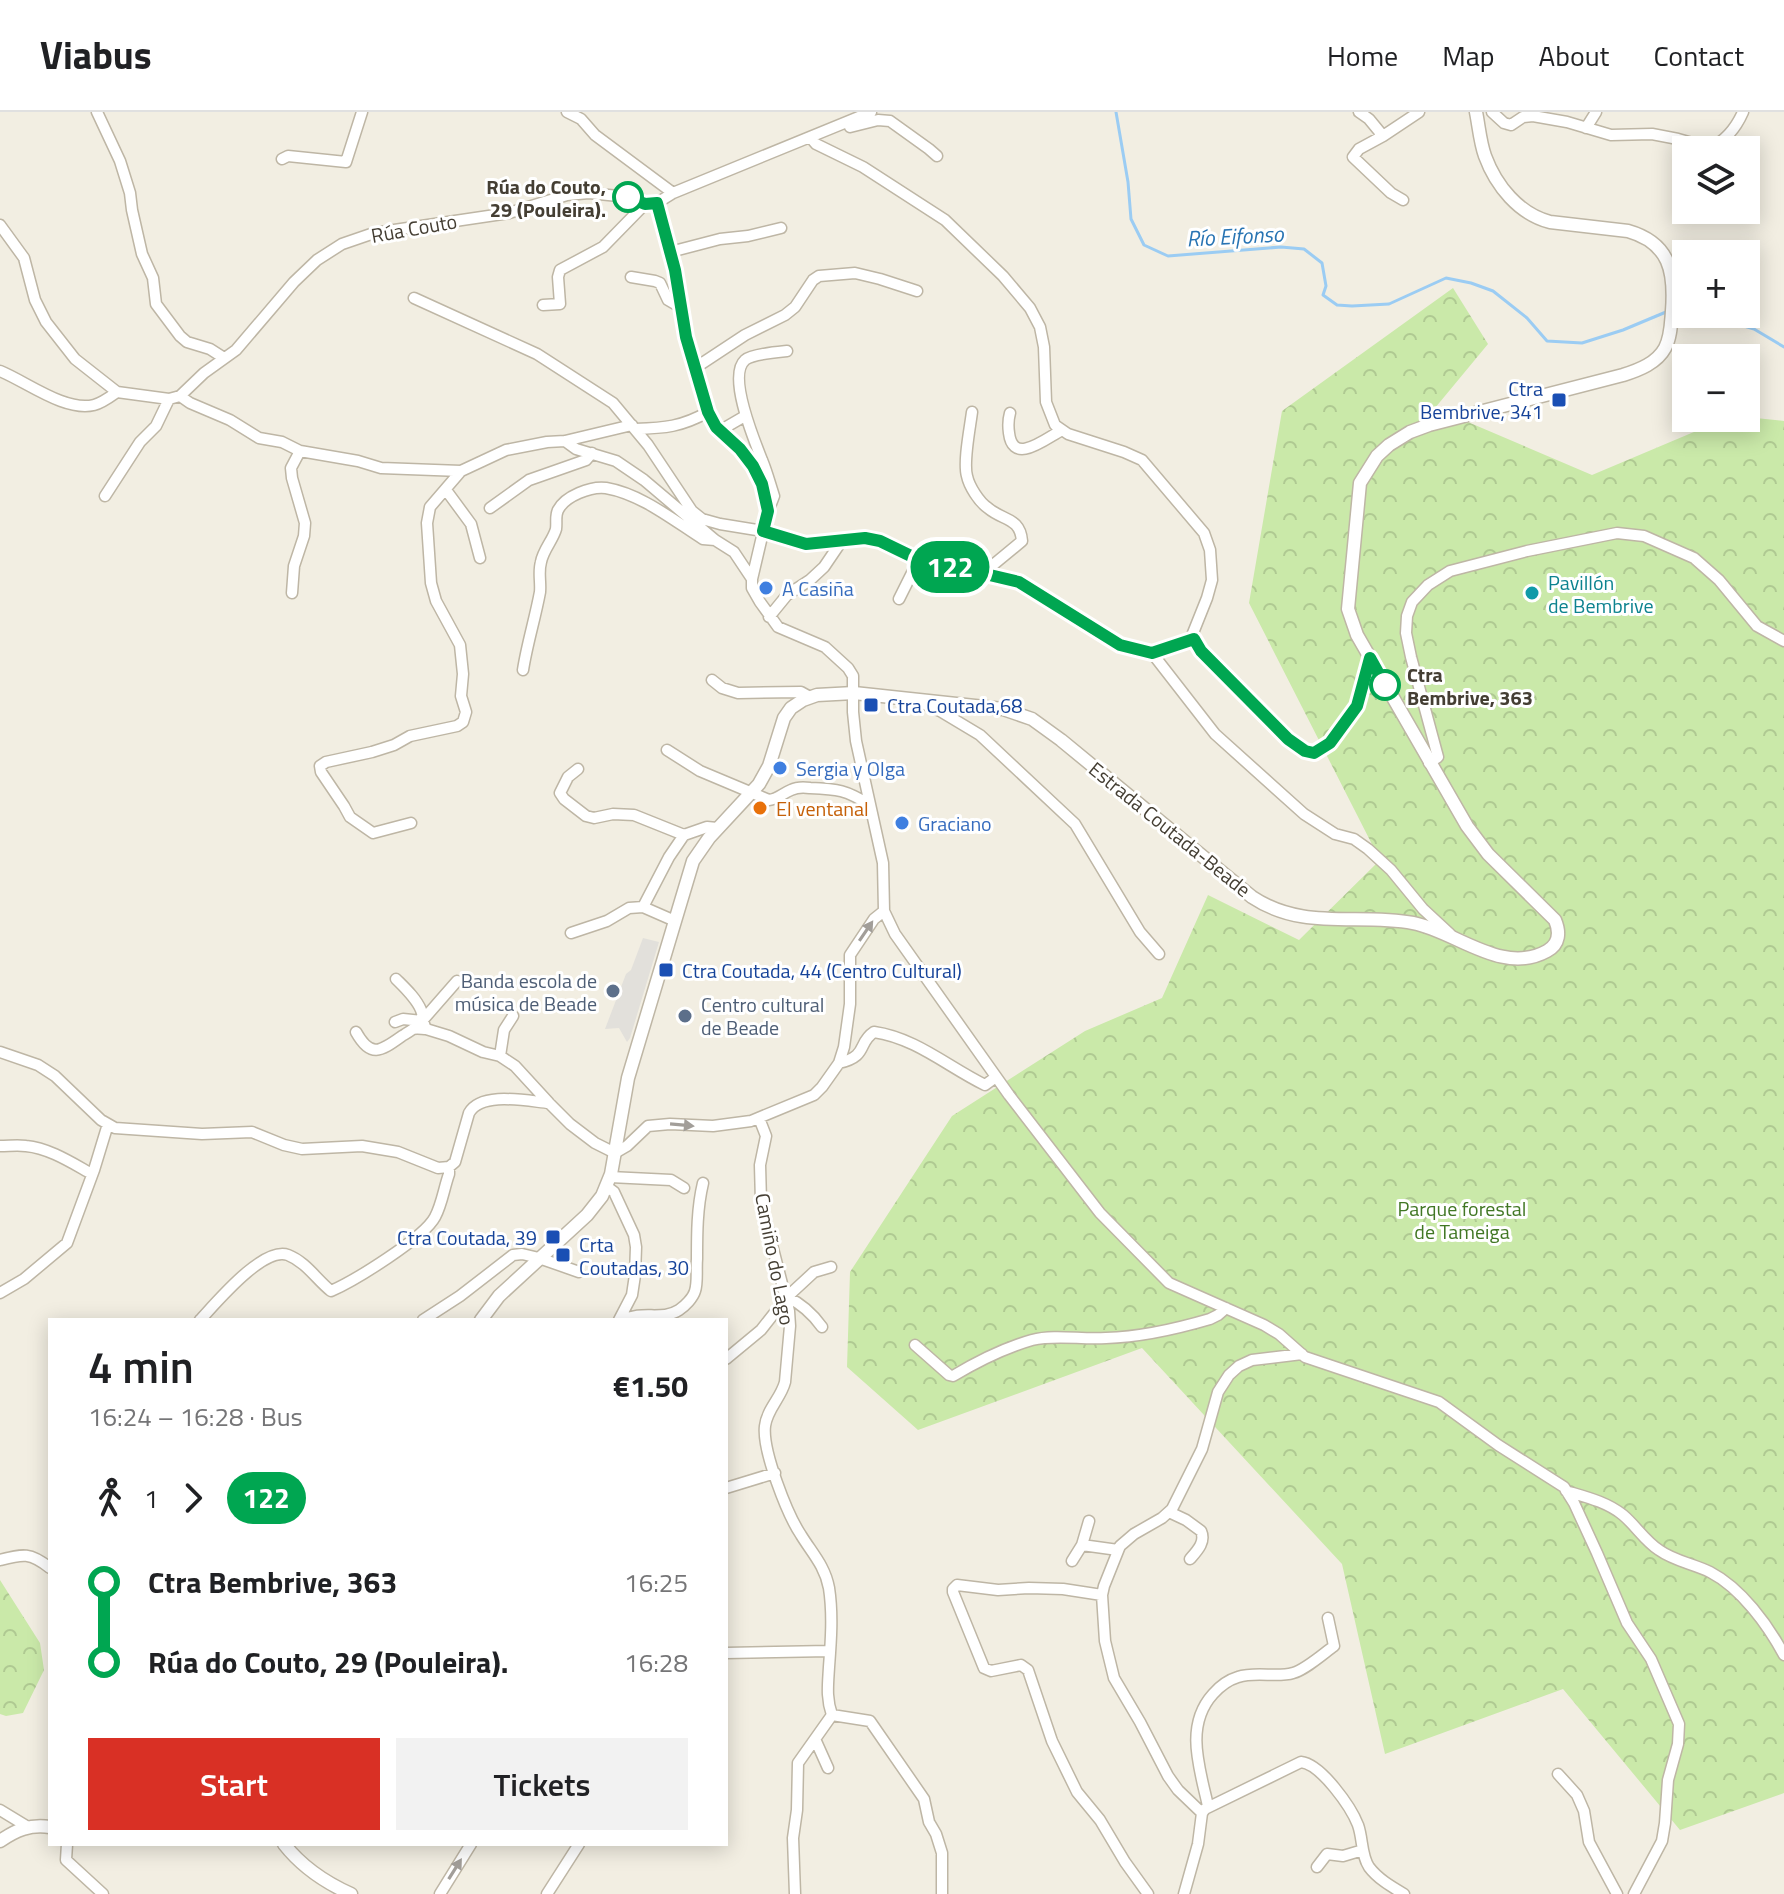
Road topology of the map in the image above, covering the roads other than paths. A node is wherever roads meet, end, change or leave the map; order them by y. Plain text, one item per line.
1 (97, 112) edge
2 (362, 112) edge
3 (567, 112) edge
4 (871, 112) edge
5 (1359, 112) edge
6 (1419, 112) edge
7 (1476, 112) edge
8 (1492, 112) edge
9 (1596, 112) edge
10 (1743, 112) edge
11 (1586, 128) junction
12 (826, 131) junction
13 (1383, 136) junction
14 (810, 137) junction
15 (937, 156) dead end
16 (282, 159) dead end
17 (673, 193) junction
18 (1403, 200) dead end
19 (651, 204) junction
20 (0, 225) edge
21 (781, 228) dead end
22 (0, 242) edge
23 (12, 242) junction
24 (670, 252) junction
25 (631, 277) dead end
26 (917, 291) dead end
27 (414, 298) dead end
28 (543, 305) dead end
29 (680, 307) junction
30 (787, 351) dead end
31 (224, 358) junction
32 (695, 368) junction
33 (0, 371) edge
34 (117, 392) junction
35 (175, 398) junction
36 (708, 412) junction
37 (972, 412) dead end
38 (1010, 413) dead end
39 (745, 416) junction
40 (631, 427) junction
41 (721, 430) junction
42 (1062, 430) junction
43 (565, 441) junction
44 (300, 451) junction
45 (592, 453) junction
46 (461, 471) junction
47 (446, 490) junction
48 (660, 494) junction
49 (105, 496) dead end
50 (490, 508) dead end
51 (692, 511) junction
52 (768, 511) junction
53 (763, 531) junction
54 (843, 539) junction
55 (715, 540) junction
56 (480, 558) dead end
57 (919, 559) junction
58 (982, 574) junction
59 (752, 579) junction
60 (292, 593) dead end
61 (899, 599) dead end
62 (769, 617) junction
63 (1194, 639) junction
64 (1784, 641) edge
65 (1152, 653) junction
66 (1370, 658) junction
67 (523, 670) dead end
68 (712, 680) dead end
69 (854, 693) junction
70 (810, 697) junction
71 (917, 700) junction
72 (667, 750) dead end
73 (1429, 763) junction
74 (578, 769) dead end
75 (751, 793) junction
76 (870, 805) junction
77 (411, 823) dead end
78 (717, 828) junction
79 (684, 835) junction
80 (643, 907) junction
81 (884, 911) junction
82 (675, 921) junction
83 (571, 933) dead end
84 (1456, 940) junction
85 (1159, 954) dead end
86 (396, 979) dead end
87 (457, 981) dead end
88 (513, 1016) dead end
89 (395, 1022) dead end
90 (424, 1025) junction
91 (356, 1032) dead end
92 (0, 1052) edge
93 (500, 1056) junction
94 (839, 1063) junction
95 (996, 1077) junction
96 (549, 1103) junction
97 (759, 1118) junction
98 (108, 1124) junction
99 (0, 1146) edge
100 (615, 1153) junction
101 (449, 1167) junction
102 (92, 1174) junction
103 (608, 1182) junction
104 (703, 1183) dead end
105 (684, 1188) dead end
106 (539, 1258) junction
107 (831, 1267) dead end
108 (579, 1272) dead end
109 (0, 1293) edge
110 (787, 1297) junction
111 (1226, 1308) junction
112 (202, 1318) edge
113 (426, 1318) edge
114 (482, 1318) edge
115 (622, 1318) edge
116 (626, 1318) edge
117 (822, 1327) dead end
118 (915, 1345) dead end
119 (1302, 1354) junction
120 (728, 1357) edge
121 (775, 1473) junction
122 (728, 1487) edge
123 (1566, 1491) junction
124 (1169, 1512) junction
125 (1089, 1521) dead end
126 (1082, 1545) junction
127 (1118, 1550) junction
128 (1190, 1559) dead end
129 (0, 1560) edge
130 (1072, 1561) dead end
131 (48, 1566) edge
132 (1102, 1595) junction
133 (1328, 1618) dead end
134 (829, 1651) junction
135 (728, 1653) edge
136 (1784, 1655) edge
137 (832, 1715) junction
138 (815, 1739) junction
139 (828, 1768) dead end
140 (1558, 1774) dead end
141 (1205, 1809) junction
142 (0, 1810) edge
143 (28, 1827) junction
144 (48, 1827) edge
145 (0, 1841) edge
146 (67, 1846) edge
147 (286, 1846) edge
148 (470, 1846) edge
149 (578, 1846) edge
150 (1363, 1850) junction
151 (1317, 1867) dead end
152 (348, 1893) edge
153 (103, 1894) edge
154 (440, 1894) edge
155 (547, 1894) edge
156 (795, 1894) edge
157 (942, 1894) edge
158 (1148, 1894) edge
159 (1184, 1894) edge
160 (1404, 1894) edge
161 (1617, 1894) edge
162 (1634, 1894) edge

1 - 31 street
2 - 16 street
3 - 17 street
4 - 12 street
5 - 13 street
6 - 13 street
7 - 66 street, Estrada Coutada-Beade
8 - 11 street
9 - 11 street
10 - 11 street
12 - 14 street
12 - 15 street
13 - 18 street
14 - 17 street
14 - 42 street
17 - 19 street
19 - 24 street
19 - 28 street
19 - 31 street, Rúa Couto
20 - 23 street
21 - 24 street
22 - 23 street
23 - 34 street
24 - 29 street
25 - 29 street
26 - 32 street
27 - 40 street
29 - 32 street
30 - 39 street
31 - 35 street, Rúa Couto
32 - 36 street
33 - 34 street
34 - 35 street
35 - 44 street
35 - 49 street, Rúa Couto
36 - 40 street
36 - 41 street
37 - 58 street
38 - 42 street
39 - 41 street
39 - 52 street
40 - 43 street
40 - 51 street
41 - 52 street
42 - 63 street
43 - 45 street
43 - 46 street
44 - 46 street
44 - 60 street
45 - 48 street
45 - 50 street
46 - 47 street
47 - 56 street
47 - 77 street
48 - 51 street
48 - 55 street
51 - 53 street
52 - 53 street
53 - 54 street
53 - 59 street
54 - 57 street
54 - 62 street
55 - 59 street
55 - 67 street
57 - 58 street
57 - 61 street
58 - 65 street
59 - 62 street
62 - 69 street
63 - 65 street
63 - 66 street
64 - 73 street
65 - 84 street
66 - 73 street, Estrada Coutada-Beade
68 - 70 street
69 - 70 street, Estrada Coutada-Beade
69 - 71 street, Estrada Coutada-Beade
69 - 76 street
70 - 75 street
71 - 84 street, Estrada Coutada-Beade
71 - 85 street
72 - 75 street
73 - 84 street, Estrada Coutada-Beade
74 - 79 street
75 - 76 street
75 - 78 street
76 - 81 street
78 - 79 street
78 - 82 street
79 - 80 street
80 - 82 street
80 - 83 street
94 -> 81 street
81 - 95 street
82 - 100 street
86 - 90 street
87 - 90 street
88 - 93 street
89 - 90 street
90 - 91 street
90 - 93 street
92 - 98 street
93 - 96 street
94 - 95 street
94 - 97 street
95 - 111 street
96 - 100 street
96 - 101 street
100 -> 97 street
97 - 110 street, Camiño do Lago
98 - 101 street
98 - 102 street
99 - 102 street
100 - 103 street
101 - 112 street
102 - 109 street
103 - 105 street
103 - 106 street
103 - 115 street
104 - 116 street
106 - 108 street
106 - 113 street
106 - 114 street
107 - 110 street
110 - 117 street
110 - 120 street
110 - 121 street, Camiño do Lago
111 - 118 street
111 - 119 street
119 - 123 street
119 - 124 street
121 - 122 street
121 - 134 street, Camiño do Lago
123 - 136 street
123 - 162 street
124 - 127 street
124 - 128 street
125 - 126 street
126 - 127 street
126 - 130 street
127 - 132 street
129 - 131 street
132 - 141 street
132 - 158 street
133 - 141 street
134 - 135 street
134 - 137 street, Camiño do Lago
137 - 138 street
137 - 157 street
138 - 139 street
138 - 156 street
140 - 161 street
141 - 150 street
141 - 159 street
142 - 143 street
143 - 144 street
143 - 145 street
146 - 153 street
147 - 152 street
154 -> 148 street
149 - 155 street
150 - 151 street
150 - 160 street

